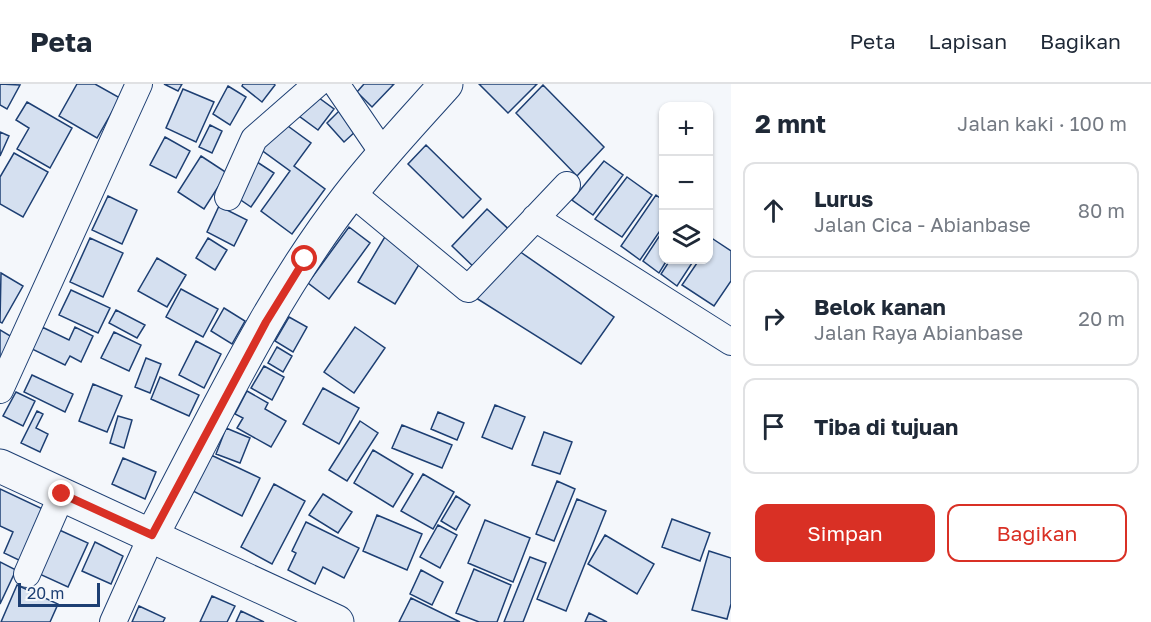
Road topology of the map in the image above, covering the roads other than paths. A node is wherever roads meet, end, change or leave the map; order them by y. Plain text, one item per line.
1 (139, 84) edge
2 (317, 84) edge
3 (336, 84) edge
4 (446, 84) edge
5 (383, 153) junction
6 (567, 185) dead end
7 (352, 193) junction
8 (228, 197) dead end
9 (535, 218) junction
10 (731, 342) edge
11 (0, 390) edge
12 (0, 466) edge
13 (62, 494) junction
14 (152, 535) junction
15 (27, 574) dead end
16 (113, 622) edge
17 (337, 622) edge

1 - 11 street
2 - 8 street
3 - 5 street
4 - 5 street
5 - 7 street
6 - 9 street
7 - 9 street
7 - 14 street
9 - 10 street
12 - 13 street
13 - 14 street
13 - 15 street
14 - 16 street
14 - 17 street

